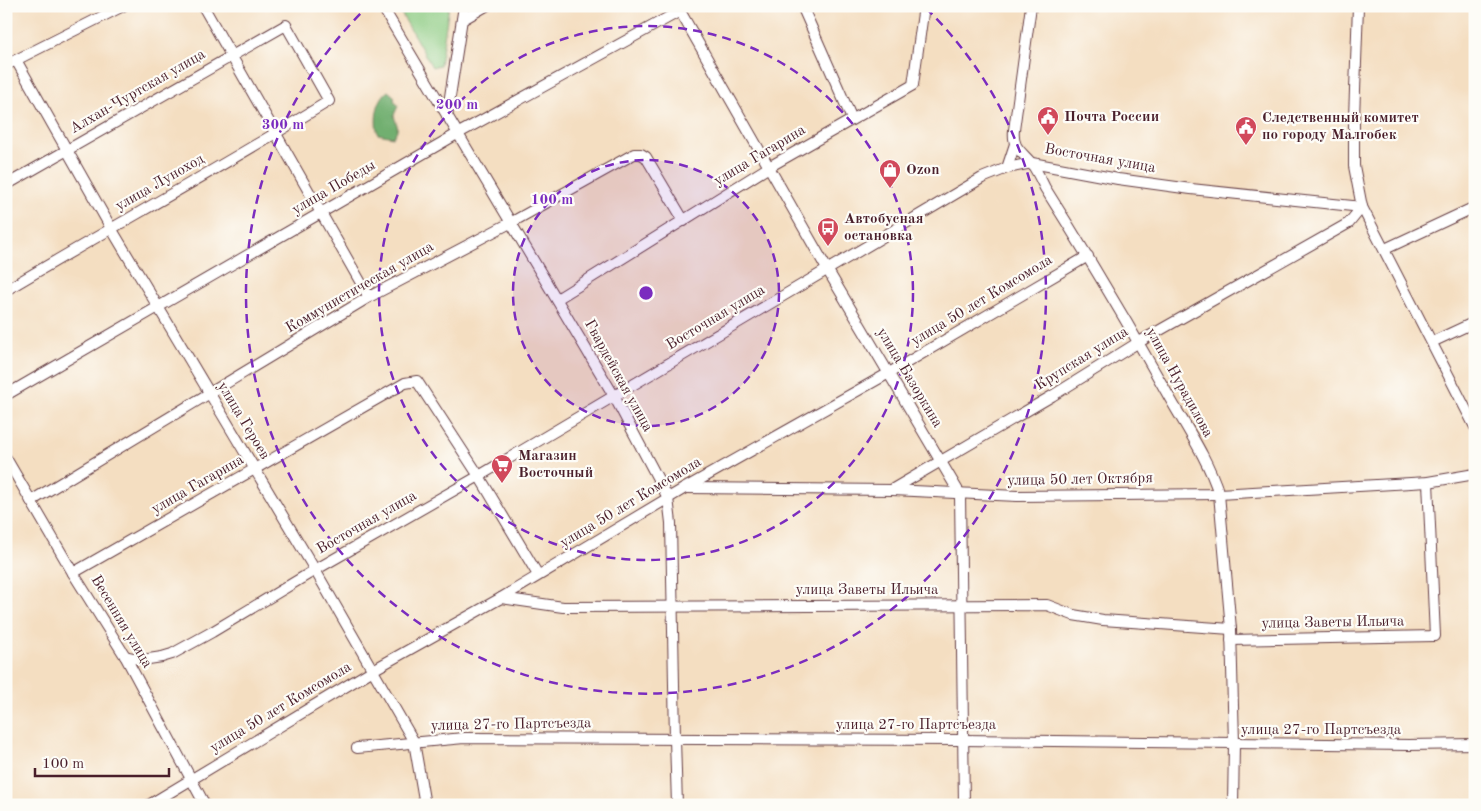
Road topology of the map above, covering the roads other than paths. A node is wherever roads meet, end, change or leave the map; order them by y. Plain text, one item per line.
1 (123, 6) edge
2 (203, 6) edge
3 (382, 6) edge
4 (464, 6) edge
5 (486, 6) edge
6 (802, 6) edge
7 (924, 6) edge
8 (1031, 6) edge
9 (1358, 6) edge
10 (680, 8) edge
11 (462, 20) junction
12 (231, 56) junction
13 (11, 62) edge
14 (329, 101) joint
15 (447, 116) junction
16 (852, 119) junction
17 (277, 134) junction
18 (457, 134) junction
19 (1016, 144) junction
20 (67, 150) junction
21 (1032, 163) junction
22 (769, 167) junction
23 (1007, 168) junction
24 (6, 185) edge
25 (1362, 207) junction
26 (1475, 207) edge
27 (322, 213) junction
28 (684, 220) junction
29 (512, 222) junction
30 (111, 228) junction
31 (1385, 249) junction
32 (1088, 256) junction
33 (827, 269) junction
34 (6, 290) edge
35 (369, 297) junction
36 (557, 299) junction
37 (158, 308) junction
38 (1475, 322) edge
39 (1139, 342) junction
40 (1432, 342) junction
41 (889, 373) junction
42 (210, 394) junction
43 (6, 395) edge
44 (614, 396) junction
45 (1475, 427) edge
46 (6, 458) edge
47 (941, 462) junction
48 (255, 470) junction
49 (1475, 474) edge
50 (479, 476) junction
51 (1428, 482) junction
52 (685, 488) junction
53 (893, 490) junction
54 (960, 494) junction
55 (1219, 494) junction
56 (668, 498) junction
57 (32, 501) junction
58 (315, 570) junction
59 (73, 573) junction
60 (538, 575) junction
61 (501, 598) junction
62 (962, 605) junction
63 (673, 606) junction
64 (1231, 629) junction
65 (1231, 640) junction
66 (125, 656) junction
67 (373, 670) junction
68 (675, 738) junction
69 (963, 740) junction
70 (414, 742) junction
71 (1234, 744) junction
72 (1475, 744) edge
73 (357, 748) dead end
74 (191, 780) junction
75 (149, 805) edge
76 (205, 805) edge
77 (425, 805) edge
78 (677, 805) edge
79 (964, 805) edge
80 (1233, 805) edge

1 - 13 street
2 - 12 street
3 - 15 street, Гвардейская улица
4 - 11 street
5 - 11 street
6 - 16 street
7 - 16 street, улица Гагарина
8 - 19 street
9 - 25 street
10 - 18 street, улица Победы
10 - 22 street, улица Базоркина
11 - 15 street
12 - 14 street, Алхан-Чуртская улица
12 - 17 street
12 - 20 street, Алхан-Чуртская улица
13 - 20 street, улица Героев
14 - 17 street, улица Луноход
15 - 18 street, Гвардейская улица
16 - 22 street, улица Гагарина
17 - 27 street
17 - 30 street, улица Луноход
18 - 27 street, улица Победы
18 - 29 street, Гвардейская улица
19 - 21 street, улица Нурадилова
19 - 23 street
20 - 24 street, Алхан-Чуртская улица
20 - 30 street, улица Героев
21 - 23 street, Восточная улица
21 - 25 street, Восточная улица
21 - 32 street, улица Нурадилова
22 - 28 street, улица Гагарина
22 - 33 street, улица Базоркина
23 - 33 street, Восточная улица
25 - 31 street
25 - 39 street, Крупская улица
26 - 31 street
27 - 35 street
27 - 37 street, улица Победы
28 - 29 street, Коммунистическая улица
28 - 36 street, улица Гагарина
29 - 35 street, Коммунистическая улица
29 - 36 street, Гвардейская улица
30 - 34 street, улица Луноход
30 - 37 street, улица Героев
31 - 40 street
32 - 39 street, улица Нурадилова
32 - 41 street, улица 50 лет Комсомола
33 - 41 street, улица Базоркина
33 - 44 street, Восточная улица
35 - 42 street, Коммунистическая улица
36 - 44 street, Гвардейская улица
37 - 42 street, улица Героев
37 - 43 street, улица Победы
38 - 40 street
39 - 47 street, Крупская улица
39 - 55 street, улица Нурадилова
40 - 45 street
41 - 47 street, улица Базоркина
41 - 52 street, улица 50 лет Комсомола
42 - 48 street, улица Героев
42 - 57 street, Коммунистическая улица
44 - 50 street, Восточная улица
44 - 56 street, Гвардейская улица
46 - 57 street, Весенняя улица
47 - 53 street, Крупская улица
47 - 54 street, улица Базоркина
48 - 50 street, улица Гагарина
48 - 58 street, улица Героев
48 - 59 street, улица Гагарина
49 - 51 street, улица 50 лет Октября
50 - 58 street, Восточная улица
50 - 60 street
51 - 55 street, улица 50 лет Октября
51 - 65 street, улица Заветы Ильича
52 - 53 street, улица 50 лет Октября
52 - 56 street, улица 50 лет Комсомола
53 - 54 street, улица 50 лет Октября
54 - 55 street, улица 50 лет Октября
54 - 62 street, улица Базоркина
55 - 64 street, улица Нурадилова
56 - 60 street, улица 50 лет Комсомола
56 - 63 street, Гвардейская улица
57 - 59 street, Весенняя улица
58 - 66 street, Восточная улица
58 - 67 street, улица Героев
59 - 66 street, Весенняя улица
60 - 61 street, улица 50 лет Комсомола
61 - 63 street, улица Заветы Ильича
61 - 67 street, улица 50 лет Комсомола
62 - 63 street, улица Заветы Ильича
62 - 64 street, улица Заветы Ильича
62 - 69 street, улица Базоркина
63 - 68 street, Гвардейская улица
64 - 65 street, улица Нурадилова
65 - 71 street, улица Нурадилова
66 - 74 street, Весенняя улица
67 - 70 street, улица Героев
67 - 74 street, улица 50 лет Комсомола
68 - 69 street, улица 27-го Партсъезда
68 - 70 street, улица 27-го Партсъезда
68 - 78 street, Гвардейская улица
69 - 71 street, улица 27-го Партсъезда
69 - 79 street, улица Базоркина
70 - 73 street, улица 27-го Партсъезда
70 - 77 street, улица Героев
71 - 72 street, улица 27-го Партсъезда
71 - 80 street, улица Нурадилова
74 - 75 street, улица 50 лет Комсомола
74 - 76 street, Весенняя улица

